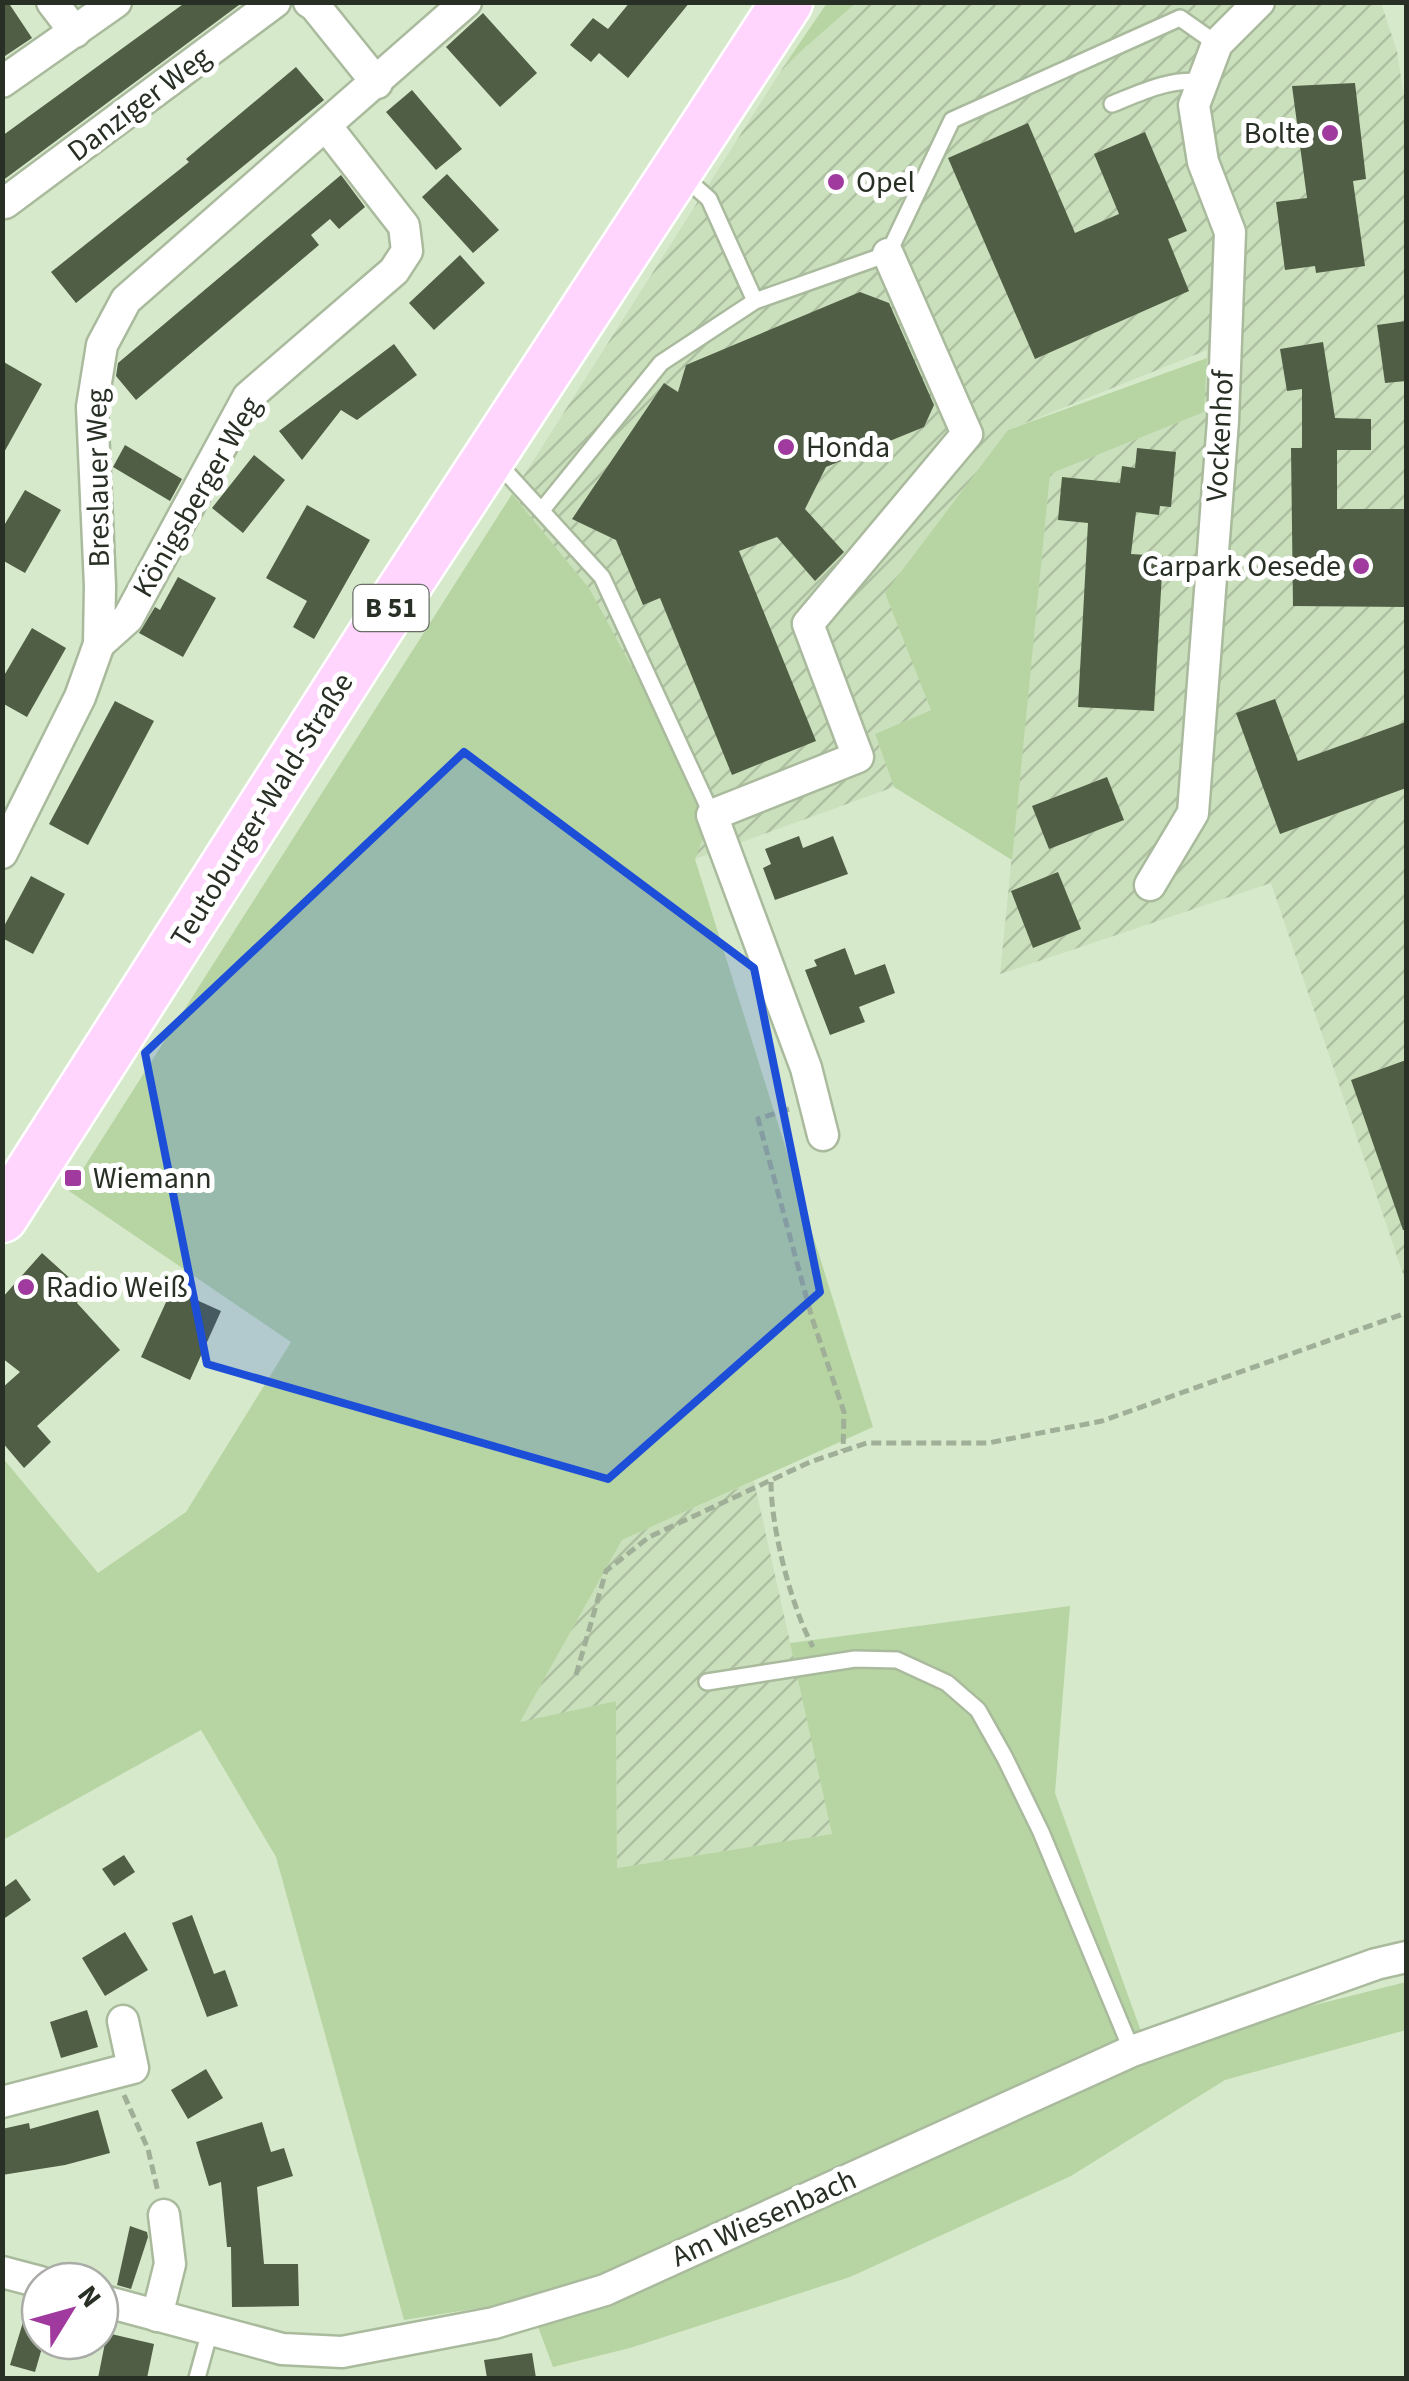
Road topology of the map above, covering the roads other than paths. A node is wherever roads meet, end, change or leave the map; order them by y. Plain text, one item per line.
1 (52, 2) edge
2 (116, 2) edge
3 (275, 2) edge
4 (309, 2) edge
5 (466, 2) edge
6 (787, 2) edge
7 (1259, 2) edge
8 (75, 32) junction
9 (1217, 44) junction
10 (1202, 82) junction
11 (377, 83) junction
12 (6, 84) edge
13 (1112, 104) dead end
14 (326, 127) junction
15 (676, 170) junction
16 (2, 201) edge
17 (888, 254) junction
18 (755, 300) junction
19 (491, 456) junction
20 (542, 510) junction
21 (99, 644) junction
22 (712, 816) junction
23 (2, 853) edge
24 (1150, 885) dead end
25 (823, 1136) dead end
26 (2, 1217) edge
27 (707, 1682) dead end
28 (1406, 1957) edge
29 (123, 2021) dead end
30 (1132, 2051) junction
31 (2, 2102) edge
32 (164, 2215) road end
33 (120, 2306) edge
34 (157, 2316) junction
35 (210, 2331) junction
36 (197, 2378) edge

1 - 8 street
2 - 8 street
3 - 16 street, Danziger Weg
4 - 11 street
5 - 11 street, Breslauer Weg
6 - 15 main road, Teutoburger-Wald-Straße / B 51
7 - 9 street, Vockenhof
8 - 12 street
9 - 10 street, Vockenhof
9 - 17 lane
10 - 13 lane
10 - 24 street, Vockenhof
11 - 14 street, Breslauer Weg
14 - 21 street, Breslauer Weg
14 - 21 street, Königsberger Weg
15 - 18 lane
15 - 19 main road, Teutoburger-Wald-Straße / B 51
17 - 18 lane
17 - 22 street
18 - 20 lane
19 - 20 lane
19 - 26 main road, Teutoburger-Wald-Straße / B 51
20 - 22 lane
21 - 23 street, Breslauer Weg
22 - 25 street
27 - 30 lane
28 - 30 street, Am Wiesenbach
29 - 31 street
30 - 35 street, Am Wiesenbach
32 - 34 street
33 - 34 street, Am Wiesenbach
34 - 35 street, Am Wiesenbach
35 - 36 lane

